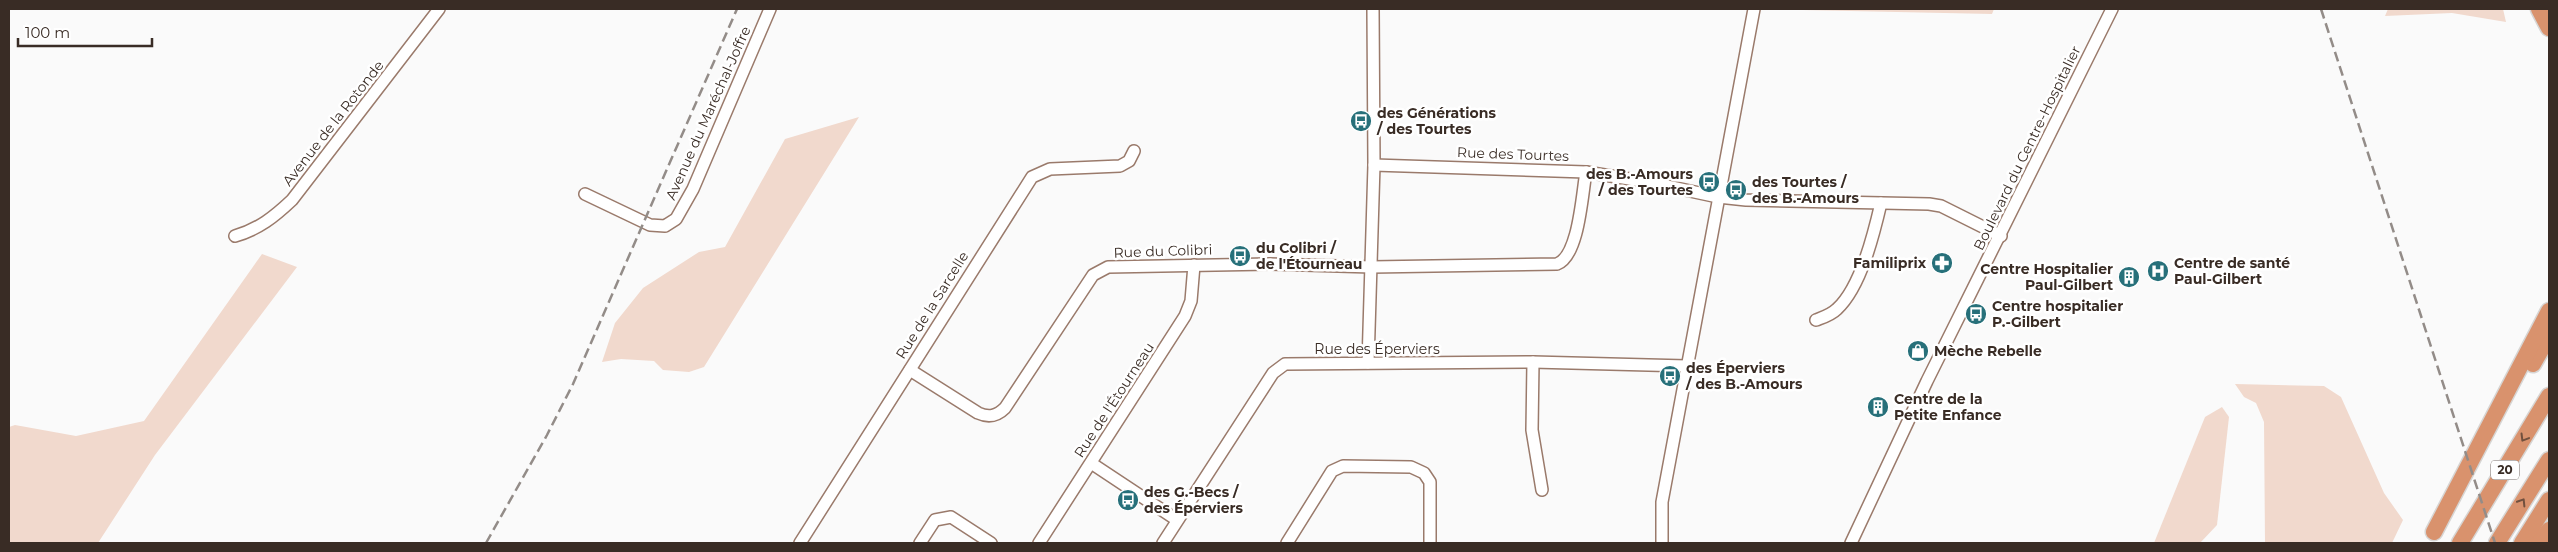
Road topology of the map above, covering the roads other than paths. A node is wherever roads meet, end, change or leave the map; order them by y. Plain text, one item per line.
1 (439, 9) edge
2 (770, 9) edge
3 (1373, 9) edge
4 (1754, 9) edge
5 (2112, 9) edge
6 (2539, 9) edge
7 (2549, 28) edge
8 (1134, 151) dead end
9 (1374, 164) junction
10 (1586, 172) junction
11 (585, 194) dead end
12 (1718, 197) junction
13 (1881, 203) junction
14 (234, 236) dead end
15 (2001, 236) junction
16 (1194, 265) junction
17 (1372, 267) junction
18 (2549, 311) edge
19 (1816, 320) dead end
20 (2549, 336) edge
21 (1533, 362) junction
22 (1368, 363) junction
23 (1687, 366) junction
24 (910, 370) junction
25 (2549, 396) edge
26 (2549, 460) edge
27 (1091, 463) junction
28 (1542, 490) dead end
29 (2549, 500) edge
30 (1177, 520) junction
31 (2549, 530) edge
32 (2430, 537) edge
33 (801, 543) edge
34 (920, 543) edge
35 (991, 543) edge
36 (1039, 543) edge
37 (1163, 543) edge
38 (1286, 543) edge
39 (1430, 543) edge
40 (1662, 543) edge
41 (1851, 543) edge
42 (2460, 543) edge
43 (2497, 543) edge
44 (2522, 543) edge
45 (2539, 543) edge

1 - 14 street, Avenue de la Rotonde
2 - 11 street, Avenue du Maréchal-Joffre
3 - 9 street
4 - 12 street
5 - 15 street, Boulevard du Centre-Hospitalier
6 - 7 highway
8 - 24 street, Rue de la Sarcelle
9 - 10 street, Rue des Tourtes
9 - 17 street
10 - 12 street, Rue des Tourtes
10 - 17 street, Rue du Colibri
12 - 13 street, Rue des Tourtes
12 - 23 street
13 - 15 street, Rue des Tourtes
13 - 19 street
15 - 41 street, Boulevard du Centre-Hospitalier
16 - 17 street, Rue du Colibri
16 - 24 street, Rue du Colibri
16 - 27 street, Rue de l'Étourneau
17 - 22 street
18 - 32 highway
20 - 32 highway
21 - 22 street, Rue des Éperviers
21 - 23 street, Rue des Éperviers
21 - 28 street
22 - 30 street, Rue des Éperviers
23 - 40 street
24 - 33 street, Rue de la Sarcelle
25 -> 42 highway, 20
43 -> 26 highway, 20
27 - 30 street
27 - 36 street, Rue de l'Étourneau
29 - 44 highway
30 - 37 street, Rue des Éperviers
31 - 45 highway
34 - 35 street
38 - 39 street

